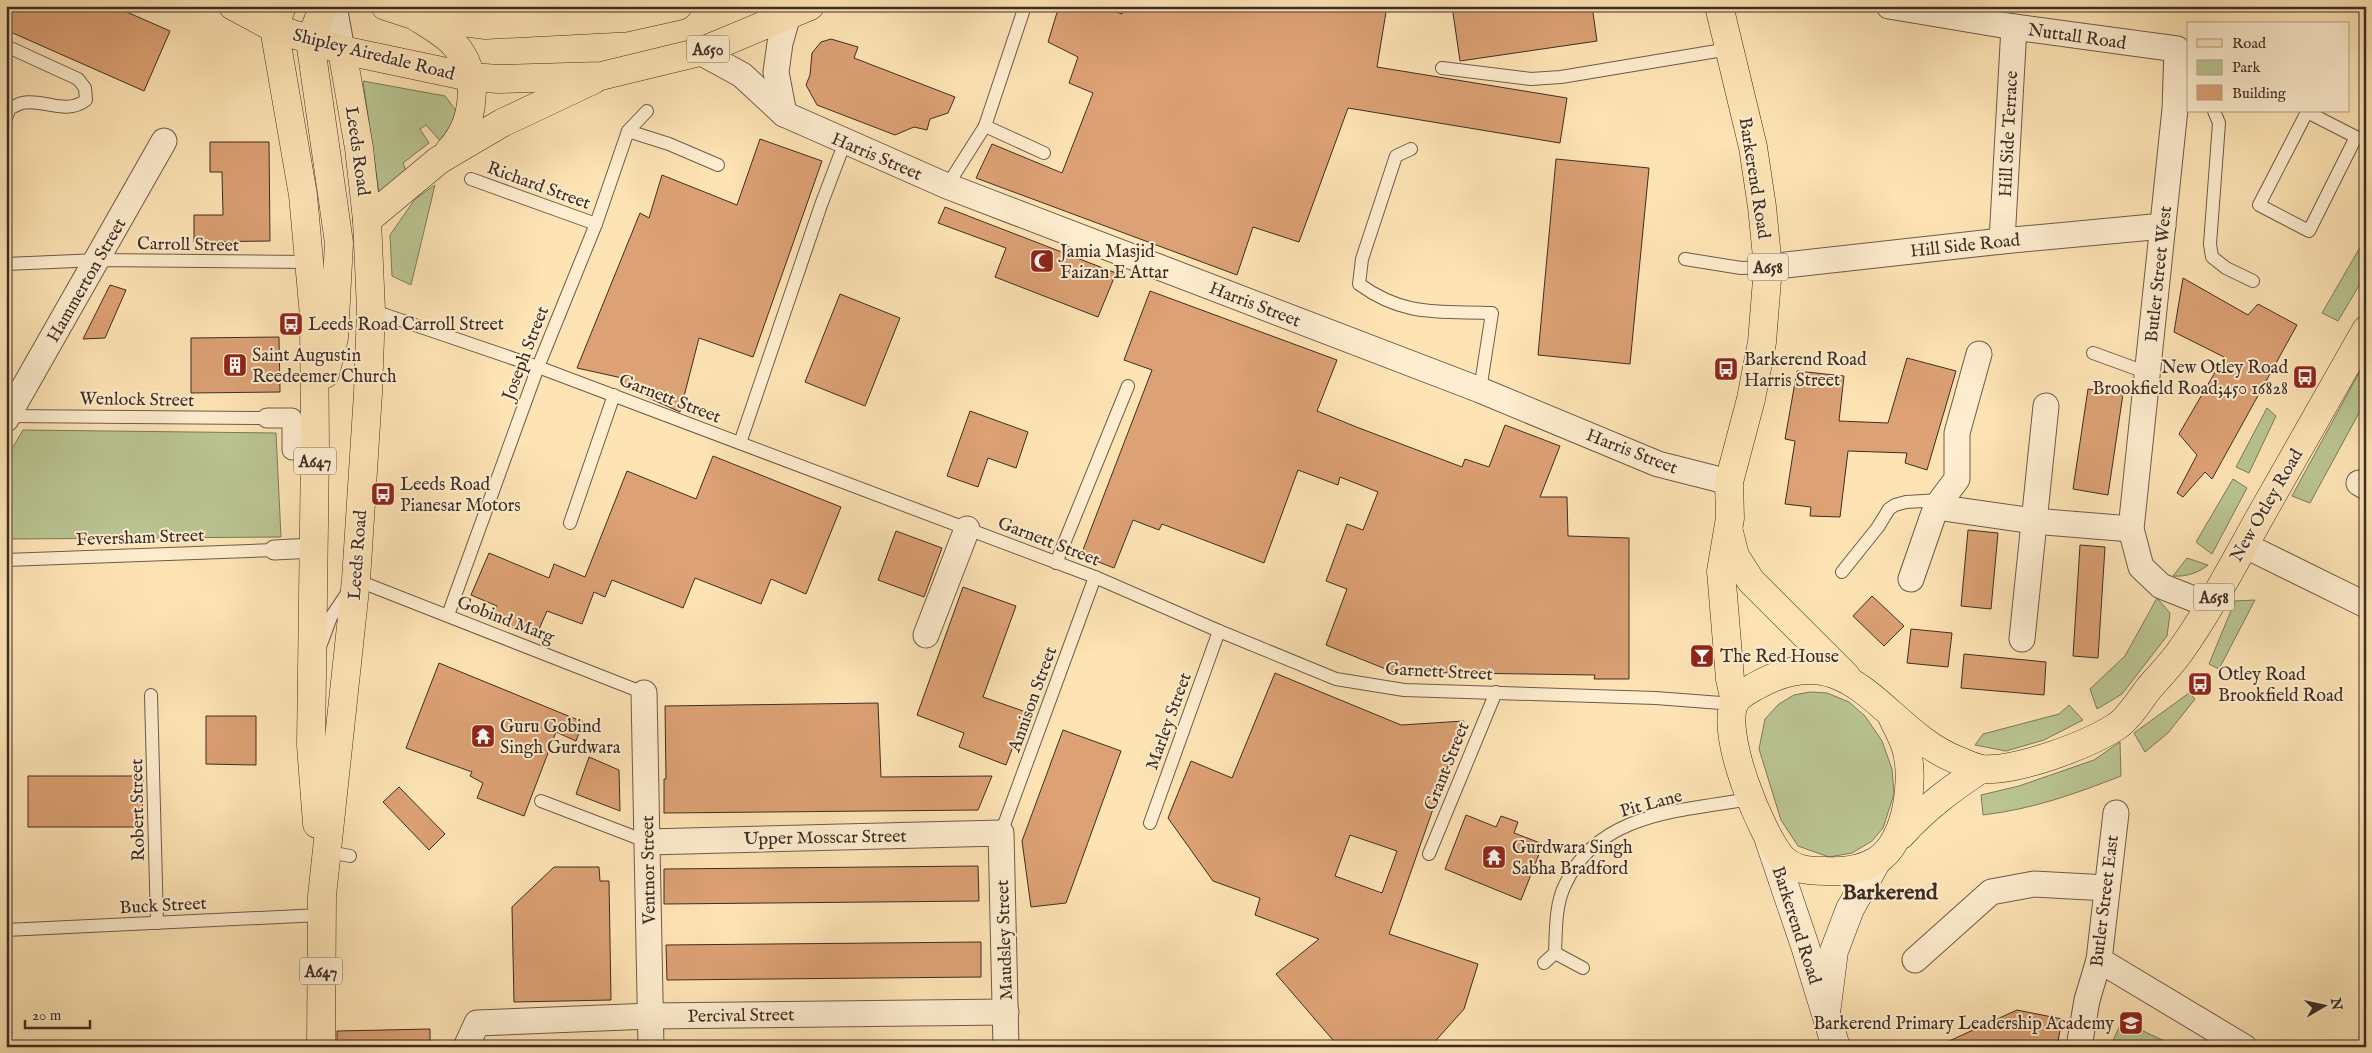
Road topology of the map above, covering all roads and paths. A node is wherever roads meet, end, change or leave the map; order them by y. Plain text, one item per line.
1 (232, 6) edge
2 (324, 6) edge
3 (334, 6) edge
4 (384, 6) edge
5 (678, 6) edge
6 (1025, 6) edge
7 (1719, 6) edge
8 (1889, 6) edge
9 (799, 11) edge
10 (625, 12) edge
11 (275, 14) edge
12 (416, 16) junction
13 (2014, 28) junction
14 (310, 40) junction
15 (6, 46) edge
16 (1729, 49) junction
17 (2177, 49) joint
18 (342, 50) junction
19 (700, 52) junction
20 (1442, 68) dead end
21 (602, 76) junction
22 (470, 77) junction
23 (2181, 107) edge
24 (647, 112) dead end
25 (2214, 112) edge
26 (2307, 112) edge
27 (784, 114) junction
28 (6, 118) edge
29 (985, 126) junction
30 (628, 131) junction
31 (164, 141) dead end
32 (844, 142) junction
33 (1411, 149) dead end
34 (1044, 153) dead end
35 (438, 160) junction
36 (718, 165) dead end
37 (471, 179) dead end
38 (947, 186) junction
39 (367, 220) junction
40 (596, 224) junction
41 (2163, 226) junction
42 (2002, 241) junction
43 (339, 243) junction
44 (1685, 259) dead end
45 (98, 260) junction
46 (308, 262) junction
47 (6, 264) edge
48 (1768, 267) junction
49 (2253, 281) dead end
50 (371, 310) junction
51 (2366, 330) edge
52 (2093, 353) dead end
53 (1978, 354) dead end
54 (538, 367) junction
55 (2148, 373) junction
56 (1128, 386) dead end
57 (1480, 390) junction
58 (614, 395) junction
59 (2046, 406) dead end
60 (7, 417) edge
61 (315, 417) junction
62 (267, 418) joint
63 (740, 443) junction
64 (315, 449) junction
65 (1729, 482) junction
66 (1938, 503) junction
67 (2033, 521) junction
68 (570, 523) dead end
69 (1728, 528) junction
70 (967, 529) junction
71 (2131, 529) junction
72 (2244, 544) junction
73 (313, 548) junction
74 (274, 550) joint
75 (6, 560) edge
76 (1056, 563) junction
77 (1842, 572) dead end
78 (1095, 577) junction
79 (1911, 579) dead end
80 (356, 580) junction
81 (2209, 605) junction
82 (2366, 606) edge
83 (448, 615) junction
84 (1219, 631) junction
85 (926, 635) dead end
86 (2022, 638) dead end
87 (312, 672) junction
88 (1850, 680) junction
89 (1496, 692) junction
90 (644, 693) joint
91 (151, 695) dead end
92 (1735, 703) junction
93 (1891, 714) junction
94 (1980, 769) junction
95 (1750, 799) junction
96 (541, 801) dead end
97 (2116, 813) dead end
98 (1150, 823) dead end
99 (1001, 833) junction
100 (1768, 836) junction
101 (648, 842) junction
102 (332, 853) junction
103 (1885, 853) junction
104 (1429, 854) dead end
105 (2107, 888) junction
106 (322, 905) junction
107 (157, 923) junction
108 (6, 930) edge
109 (1555, 953) junction
110 (1915, 960) dead end
111 (2100, 960) junction
112 (1544, 963) dead end
113 (1583, 968) dead end
114 (1006, 1012) junction
115 (651, 1016) junction
116 (1826, 1016) junction
117 (322, 1047) edge
118 (466, 1047) edge
119 (651, 1047) edge
120 (1006, 1047) edge
121 (1836, 1047) edge
122 (2079, 1047) edge
123 (2244, 1047) edge

1 - 11 main road, Shipley Airedale Road / A650
2 - 14 main road
3 - 18 street, Leeds Road
4 - 12 main road
5 - 10 main road
6 - 29 lane
7 - 16 main road, Barkerend Road / A658
8 - 13 street, Nuttall Road
9 - 19 main road, Shipley Airedale Road / A650
9 - 27 street
10 - 12 main road
11 - 14 main road, Shipley Airedale Road / A650
11 - 46 main road, Leeds Road / A647
12 - 22 main road
13 - 17 street, Nuttall Road
13 - 42 street, Hill Side Terrace
14 - 18 main road, Shipley Airedale Road / A650
14 - 43 main road
15 - 28 lane
16 - 20 lane
16 - 48 main road, Barkerend Road / A658
17 - 23 street, Butler Street West
18 - 22 main road, Shipley Airedale Road / A650
18 - 39 main road, Leeds Road / A647
19 - 21 main road, Shipley Airedale Road / A650
19 - 27 street, Harris Street
21 - 22 main road, Shipley Airedale Road / A650
21 - 35 main road
22 - 35 main road
23 - 41 street, Butler Street West
24 - 30 lane, Joseph Street
25 - 49 lane
26 - 26 lane
27 - 32 street, Harris Street
29 - 34 lane
29 - 38 lane
30 - 36 lane
30 - 40 lane, Joseph Street
31 - 45 street, Hammerton Street
32 - 38 street, Harris Street
32 - 63 lane
33 - 57 lane
35 - 39 main road
37 - 40 lane, Richard Street
38 - 57 street, Harris Street
39 - 50 main road, Leeds Road / A647
40 - 54 lane, Joseph Street
41 - 42 street, Hill Side Road
41 - 55 street, Butler Street West
42 - 48 street, Hill Side Road
43 - 46 main road
43 - 61 main road
44 - 48 lane
45 - 46 lane, Carroll Street
45 - 47 lane, Carroll Street
45 - 60 street, Hammerton Street
46 - 61 main road, Leeds Road / A647
48 - 65 main road, Barkerend Road / A658
50 - 54 lane, Garnett Street
50 - 80 main road, Leeds Road / A647
51 - 72 main road, New Otley Road / A658
52 - 55 lane
53 - 66 street
54 - 58 lane, Garnett Street
54 - 83 lane, Joseph Street
55 - 71 street, Butler Street West
56 - 76 lane
57 - 65 street, Harris Street
58 - 63 lane, Garnett Street
58 - 68 lane
59 - 67 street
60 - 62 lane, Wenlock Street
61 - 64 main road, Leeds Road / A647
62 - 64 street
63 - 70 lane, Garnett Street
64 - 73 main road, Leeds Road / A647
65 - 69 main road, Barkerend Road / A658
66 - 67 street
66 - 77 lane
66 - 79 street
67 - 71 street
67 - 86 street
69 - 88 main road, Barkerend Road / A658
69 - 92 main road, Barkerend Road / A658
70 - 76 lane, Garnett Street
70 - 85 street
71 - 81 street, Butler Street West
72 - 81 main road, New Otley Road / A658
72 - 82 street
73 - 74 street
73 - 87 main road, Leeds Road / A647
74 - 75 lane, Feversham Street
76 - 78 lane, Garnett Street
78 - 84 lane, Garnett Street
78 - 99 lane, Annison Street
80 - 83 lane, Gobind Marg
80 - 87 lane
80 - 102 main road, Leeds Road / A647
81 - 94 main road, New Otley Road / A658
83 - 90 lane, Gobind Marg
84 - 89 lane, Garnett Street
84 - 98 lane, Marley Street
87 - 102 main road, Leeds Road / A647
88 - 92 main road
88 - 93 main road
89 - 92 lane, Garnett Street
89 - 104 lane, Grant Street
90 - 101 street, Ventnor Street
91 - 107 lane, Robert Street
92 - 95 main road, Barkerend Road
93 - 94 main road, New Otley Road / A658
93 - 103 main road
94 - 103 main road
95 - 100 main road, Barkerend Road
95 - 109 lane, Pit Lane
96 - 101 lane
97 - 105 street, Butler Street East
99 - 101 street, Upper Mosscar Street
99 - 114 street, Maudsley Street
100 - 103 main road, Barkerend Road
100 - 116 main road, Barkerend Road
101 - 115 street, Ventnor Street
102 - 106 main road, Leeds Road / A647
103 - 116 main road, Barkerend Road
105 - 110 street
105 - 111 street, Butler Street East
106 - 107 lane, Buck Street
106 - 117 main road, Leeds Road / A647
107 - 108 lane, Buck Street
109 - 112 lane
109 - 113 lane
111 - 122 street, Butler Street East
111 - 123 street
114 - 115 street, Percival Street
114 - 120 street, Maudsley Street
115 - 118 street, Percival Street
115 - 119 street, Ventnor Street
116 - 121 main road, Barkerend Road

